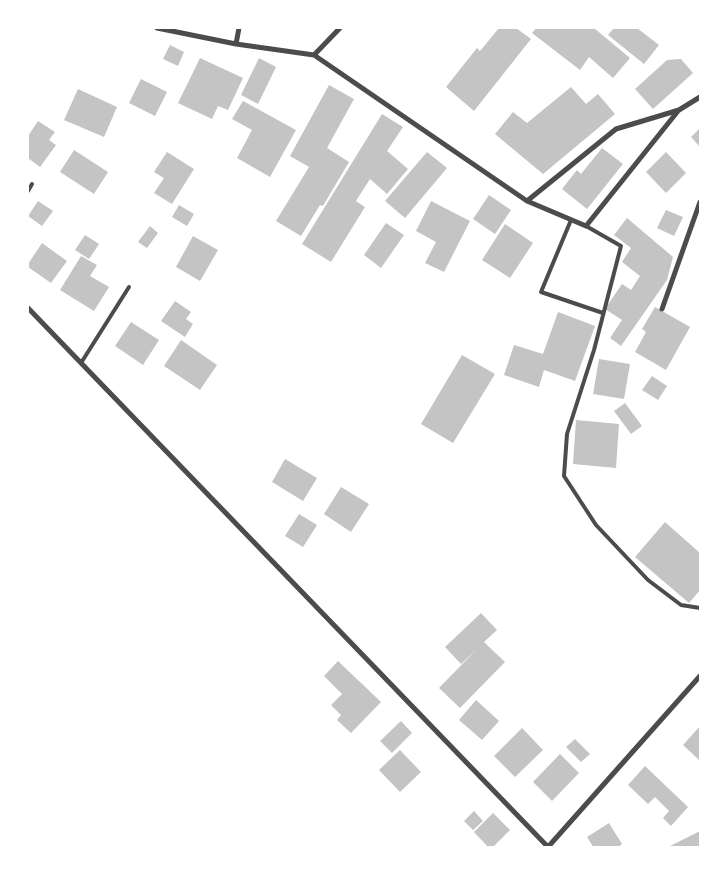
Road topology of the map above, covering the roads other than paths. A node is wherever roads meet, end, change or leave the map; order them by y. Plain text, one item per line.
1 (157, 28) edge
2 (239, 28) edge
3 (340, 28) edge
4 (236, 44) junction
5 (314, 55) junction
6 (700, 97) edge
7 (679, 110) junction
8 (32, 184) dead end
9 (28, 191) edge
10 (526, 201) junction
11 (700, 202) edge
12 (570, 220) junction
13 (586, 226) junction
14 (129, 287) dead end
15 (28, 308) edge
16 (662, 309) dead end
17 (603, 313) junction
18 (81, 363) junction
19 (700, 608) edge
20 (699, 680) edge
21 (548, 847) edge

1 - 4 street
2 - 4 street
3 - 5 street
4 - 5 street
5 - 10 street
6 - 7 street
7 - 10 street
7 - 13 street
8 - 9 lane
10 - 12 street
11 - 16 street
12 - 13 street
12 - 17 lane
13 - 17 lane
14 - 18 lane
15 - 18 street
17 - 19 lane
18 - 21 street
20 - 21 street

